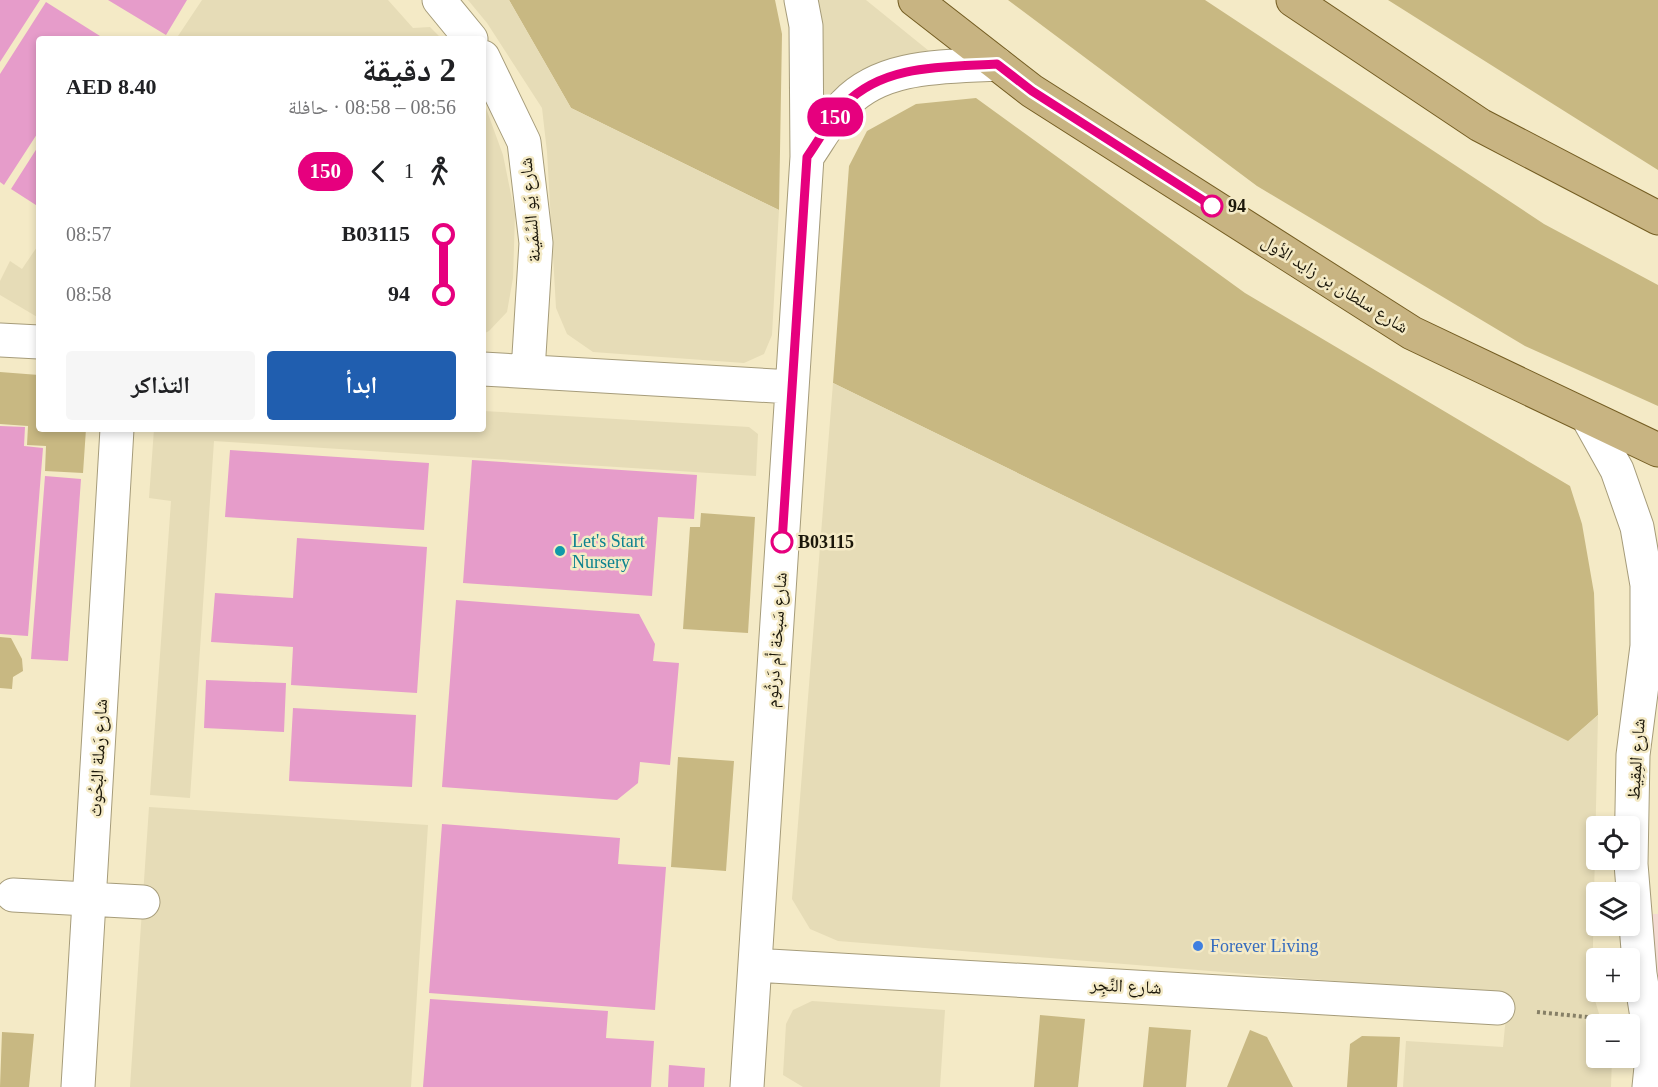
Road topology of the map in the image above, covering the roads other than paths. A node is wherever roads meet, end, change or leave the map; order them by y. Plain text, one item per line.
1 (439, 0) edge
2 (801, 0) edge
3 (915, 0) edge
4 (1293, 0) edge
5 (469, 36) edge
6 (486, 63) edge
7 (997, 64) junction
8 (807, 157) junction
9 (1658, 218) edge
10 (0, 340) edge
11 (36, 342) edge
12 (486, 369) edge
13 (528, 371) junction
14 (792, 387) junction
15 (1588, 418) junction
16 (117, 432) edge
17 (1658, 450) edge
18 (1653, 636) edge
19 (13, 895) dead end
20 (90, 899) junction
21 (143, 902) dead end
22 (754, 965) junction
23 (1649, 974) edge
24 (1498, 1008) road end
25 (78, 1087) edge
26 (747, 1087) edge
27 (1649, 1087) edge

1 - 5 street
2 - 8 street, شارع سَبخة أم دَرثُوم
3 - 7 main road, شارع سلطان بن زايد الأول
4 - 9 main road
6 - 13 street, شارع يَو السِّمَينة
7 - 8 street
7 - 15 main road, شارع سلطان بن زايد الأول
8 - 14 street, شارع سَبخة أم دَرثُوم
10 - 11 street
12 - 13 street
13 - 14 street
14 - 22 street, شارع سَبخة أم دَرثُوم
15 - 17 main road, شارع سلطان بن زايد الأول
15 - 18 street, شارع المِقِيظ
16 - 20 street, شارع رَملة البُحُوث
18 - 23 street, شارع المِقِيظ
19 - 20 street
20 - 21 street
20 - 25 street, شارع رَملة البُحُوث
22 - 24 street, شارع النِّجِر
22 - 26 street, شارع سَبخة أم دَرثُوم
23 - 27 street, شارع المِقِيظ

